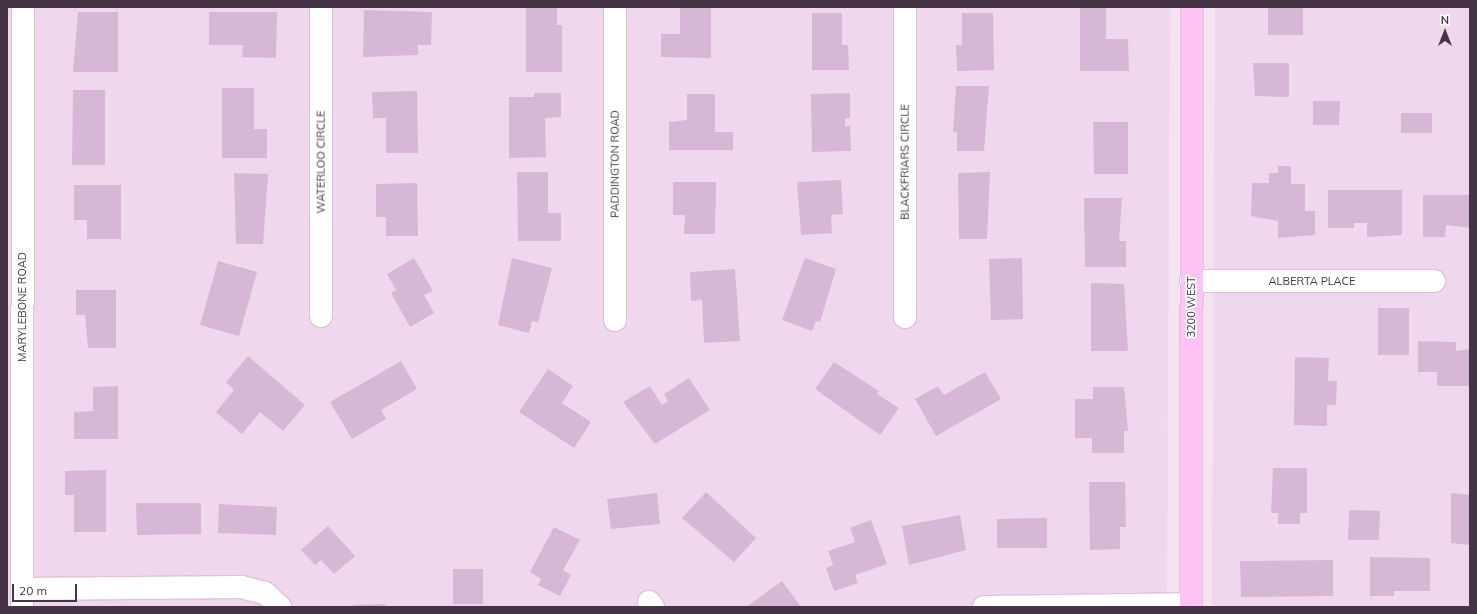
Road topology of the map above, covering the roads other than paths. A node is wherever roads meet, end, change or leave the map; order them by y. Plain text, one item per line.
1 (23, 7) edge
2 (321, 7) edge
3 (615, 7) edge
4 (905, 7) edge
5 (1192, 7) edge
6 (1191, 281) junction
7 (1434, 281) dead end
8 (321, 316) dead end
9 (905, 317) dead end
10 (615, 320) dead end
11 (22, 598) edge
12 (1191, 606) edge
13 (280, 607) edge
14 (984, 607) edge

1 - 11 street, MARYLEBONE ROAD
2 - 8 street, WATERLOO CIRCLE
3 - 10 street, PADDINGTON ROAD
4 - 9 street, BLACKFRIARS CIRCLE
5 - 6 street, 3200 WEST
6 - 7 street, ALBERTA PLACE
6 - 12 street, 3200 WEST
11 - 13 street
12 - 14 street

